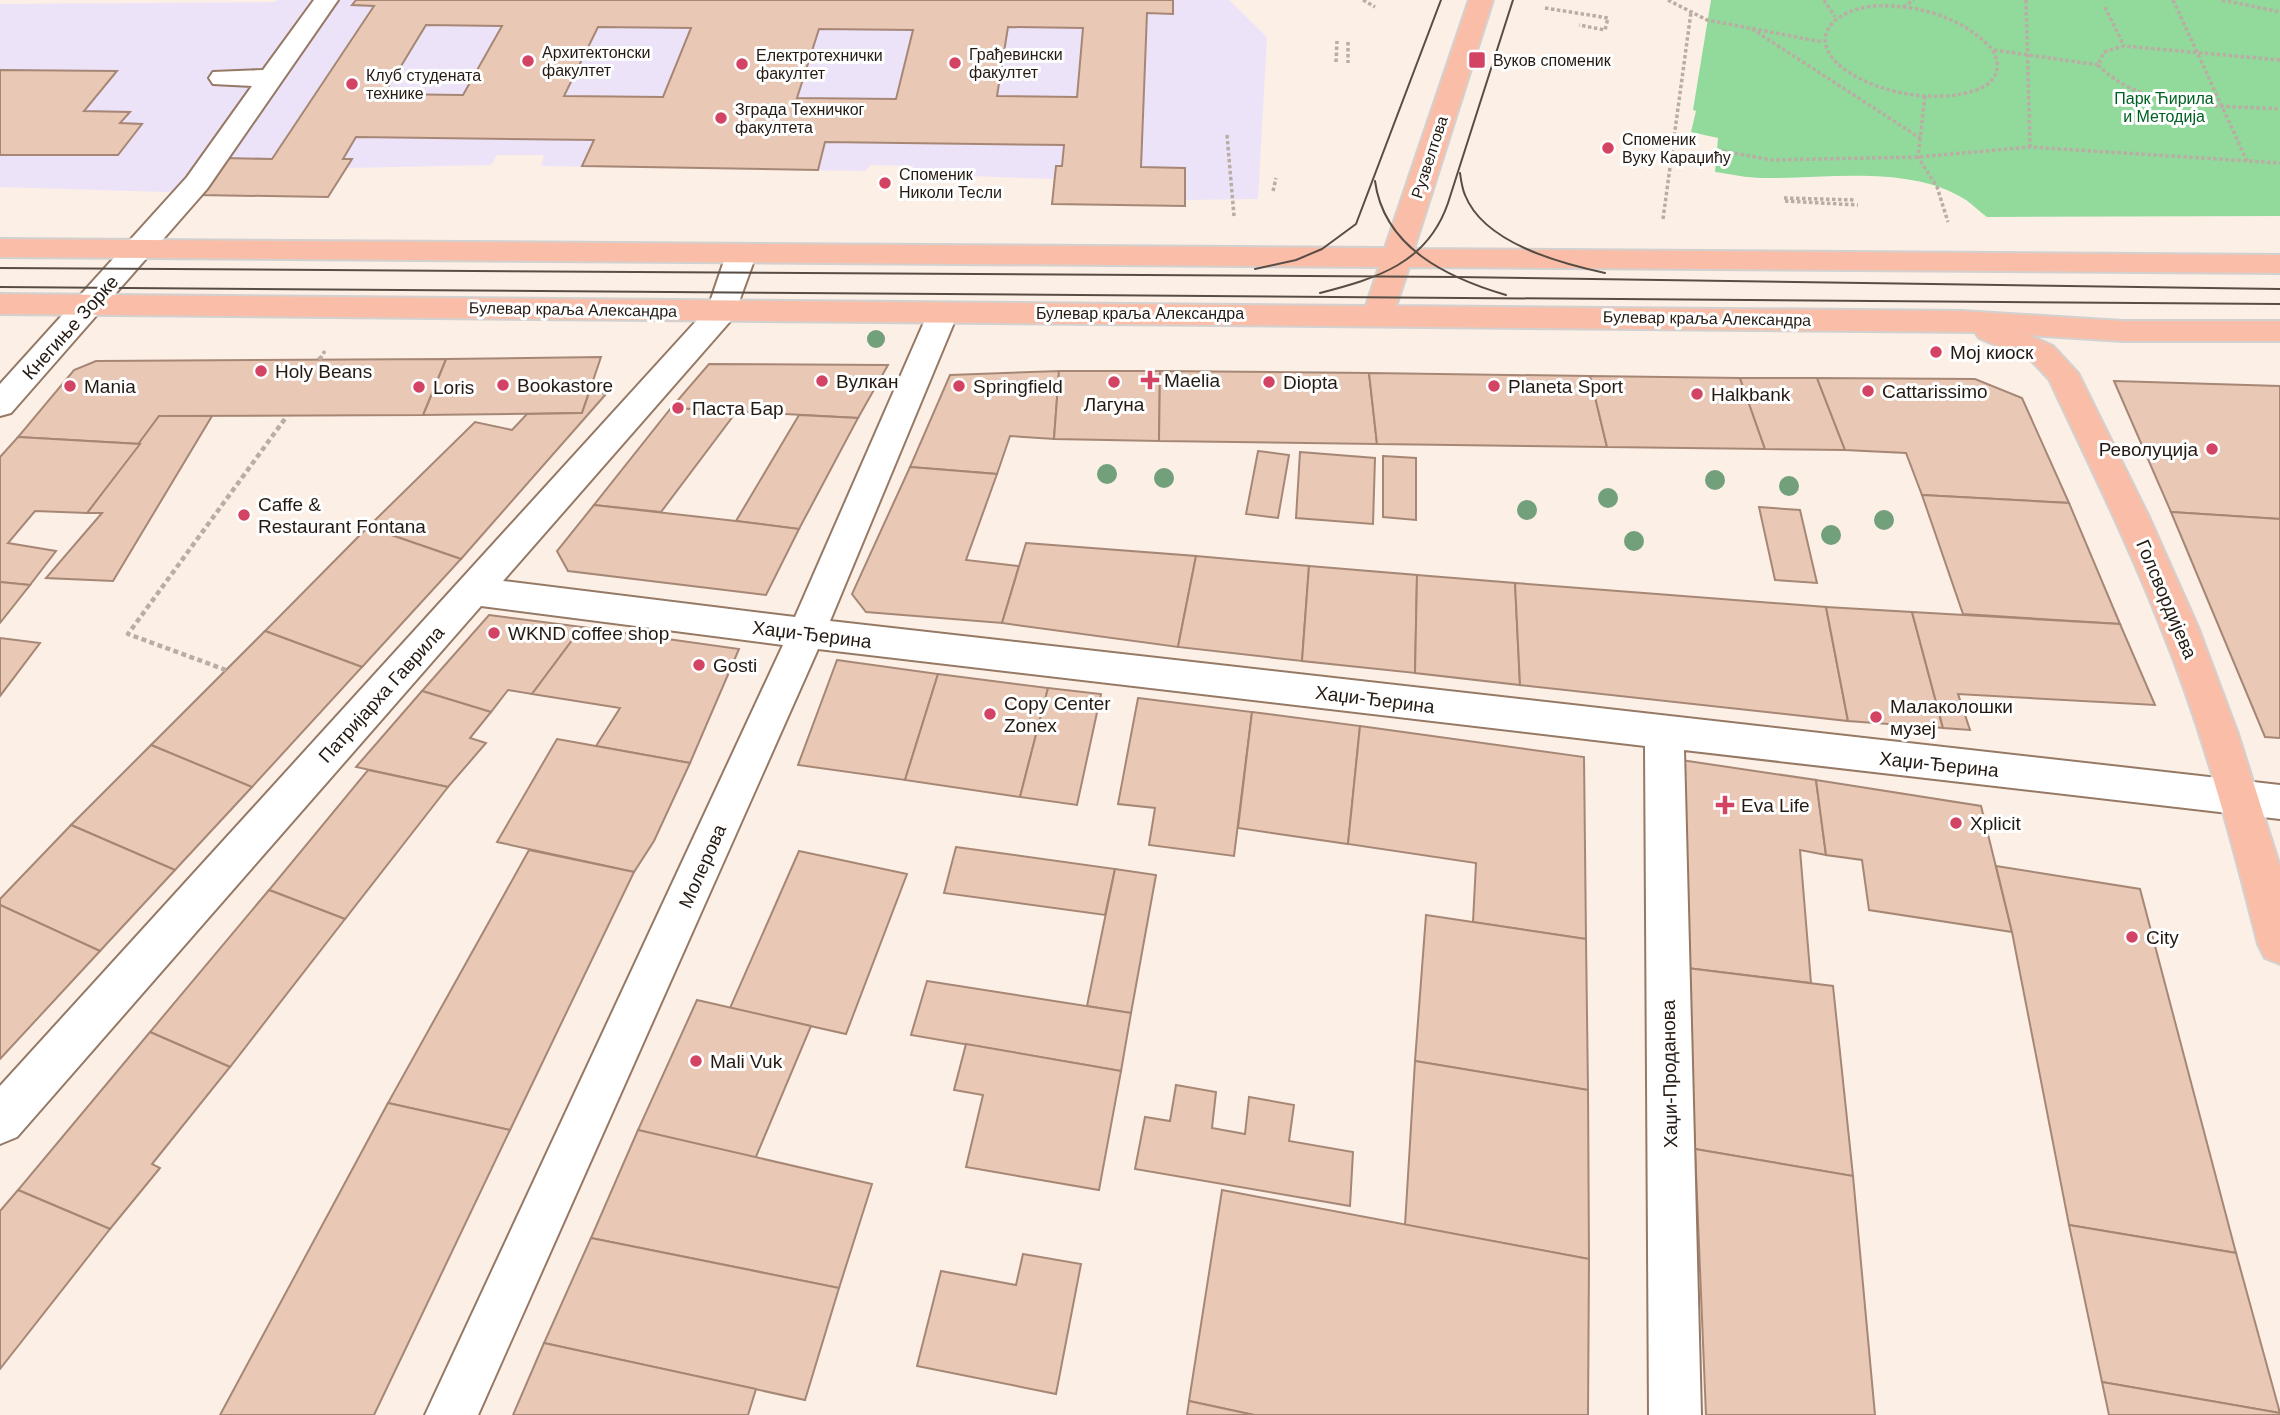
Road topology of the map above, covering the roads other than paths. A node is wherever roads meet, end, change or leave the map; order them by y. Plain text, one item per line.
1 (326, 0) edge
2 (1481, 0) edge
3 (222, 78) dead end
4 (271, 78) junction
5 (0, 248) edge
6 (141, 249) junction
7 (741, 255) junction
8 (1396, 257) junction
9 (2280, 264) edge
10 (0, 304) edge
11 (91, 304) junction
12 (722, 311) junction
13 (943, 313) junction
14 (1378, 315) junction
15 (1962, 321) junction
16 (2280, 331) edge
17 (0, 405) edge
18 (471, 591) junction
19 (807, 634) junction
20 (1664, 733) junction
21 (2242, 799) junction
22 (2280, 802) edge
23 (2280, 944) edge
24 (0, 1121) edge
25 (452, 1415) edge
26 (1675, 1415) edge

1 - 4 street, Кнегиње Зорке
2 - 8 main road, Рузвелтова
3 - 4 street
4 - 6 street, Кнегиње Зорке
5 - 6 main road
6 - 7 main road
6 - 11 street, Кнегиње Зорке
7 - 8 main road
7 - 12 street, Патријарха Гаврила
8 - 9 main road
8 - 14 main road, Рузвелтова
10 - 11 main road, Булевар краља Александра
11 - 12 main road, Булевар краља Александра
11 - 17 street, Кнегиње Зорке
12 - 13 main road, Булевар краља Александра
12 - 18 street, Патријарха Гаврила
13 - 14 main road, Булевар краља Александра
13 - 19 street, Молерова
14 - 15 main road, Булевар краља Александра
15 - 16 main road, Булевар краља Александра
15 - 21 main road, Голсвордијева
18 - 19 street, Хаџи-Ђерина
18 - 24 street, Патријарха Гаврила
19 - 20 street, Хаџи-Ђерина
19 - 25 street, Молерова
20 - 21 street, Хаџи-Ђерина
20 - 26 street, Хаџи-Проданова
21 - 22 street, Хаџи-Ђерина
21 - 23 main road, Голсвордијева

